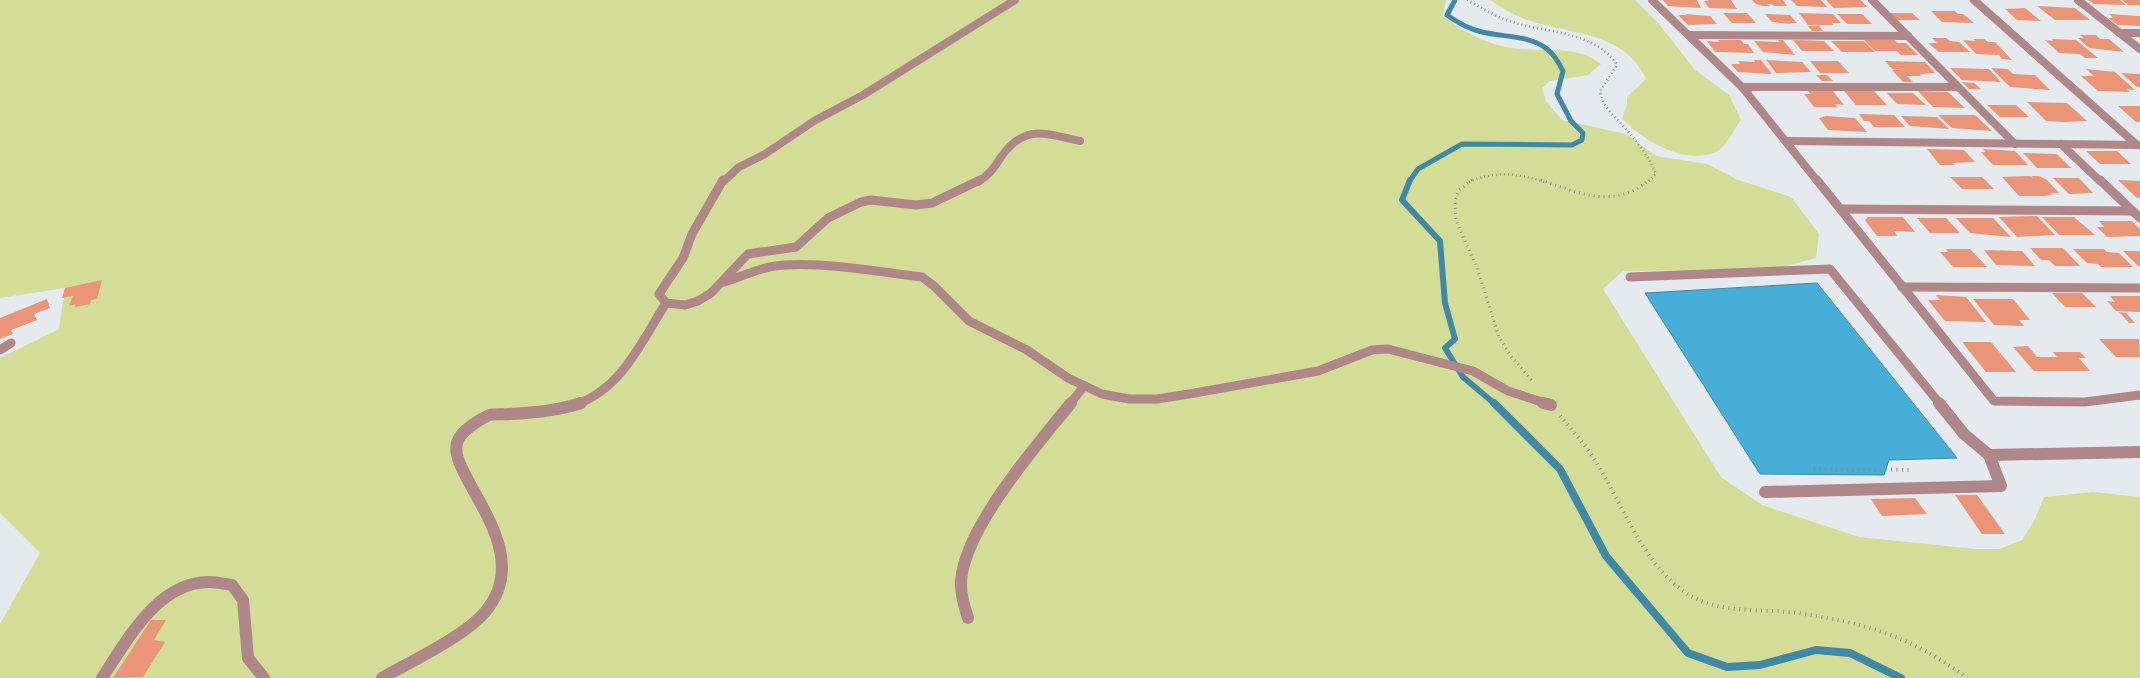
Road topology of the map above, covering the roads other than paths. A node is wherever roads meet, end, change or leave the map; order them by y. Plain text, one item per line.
1 (1015, 0) edge
2 (1652, 0) edge
3 (1872, 0) edge
4 (1974, 0) edge
5 (2078, 0) edge
6 (2120, 33) junction
7 (2140, 33) edge
8 (1689, 34) junction
9 (1908, 36) junction
10 (2140, 49) edge
11 (1742, 86) junction
12 (1958, 87) junction
13 (1080, 141) dead end
14 (1786, 141) junction
15 (2015, 144) junction
16 (2061, 144) junction
17 (2139, 146) edge
18 (1841, 209) junction
19 (2132, 211) junction
20 (2140, 218) edge
21 (1630, 277) dead end
22 (720, 283) junction
23 (1902, 287) junction
24 (2140, 288) edge
25 (666, 303) junction
26 (12, 343) dead end
27 (0, 350) edge
28 (1084, 386) junction
29 (2140, 395) edge
30 (1551, 405) road end
31 (2140, 452) edge
32 (1989, 455) junction
33 (1765, 492) dead end
34 (968, 618) dead end
35 (102, 678) edge
36 (264, 678) edge
37 (382, 678) edge

1 - 25 street
2 - 8 street
3 - 9 street
4 - 17 street
5 - 6 street
6 - 7 street
6 - 10 street
8 - 9 street
8 - 11 street
9 - 12 street
11 - 12 street
11 - 14 street
12 - 15 street
13 - 22 street
14 - 15 street
14 - 18 street
15 - 16 street
16 - 17 street
16 - 19 street
18 - 19 street
18 - 23 street
19 - 20 street
21 - 32 street
22 - 25 street
22 - 28 street
23 - 24 street
23 - 29 street
25 - 37 street
26 - 27 street
28 - 30 street
28 - 34 street
31 - 32 street
32 - 33 street
35 - 36 street

